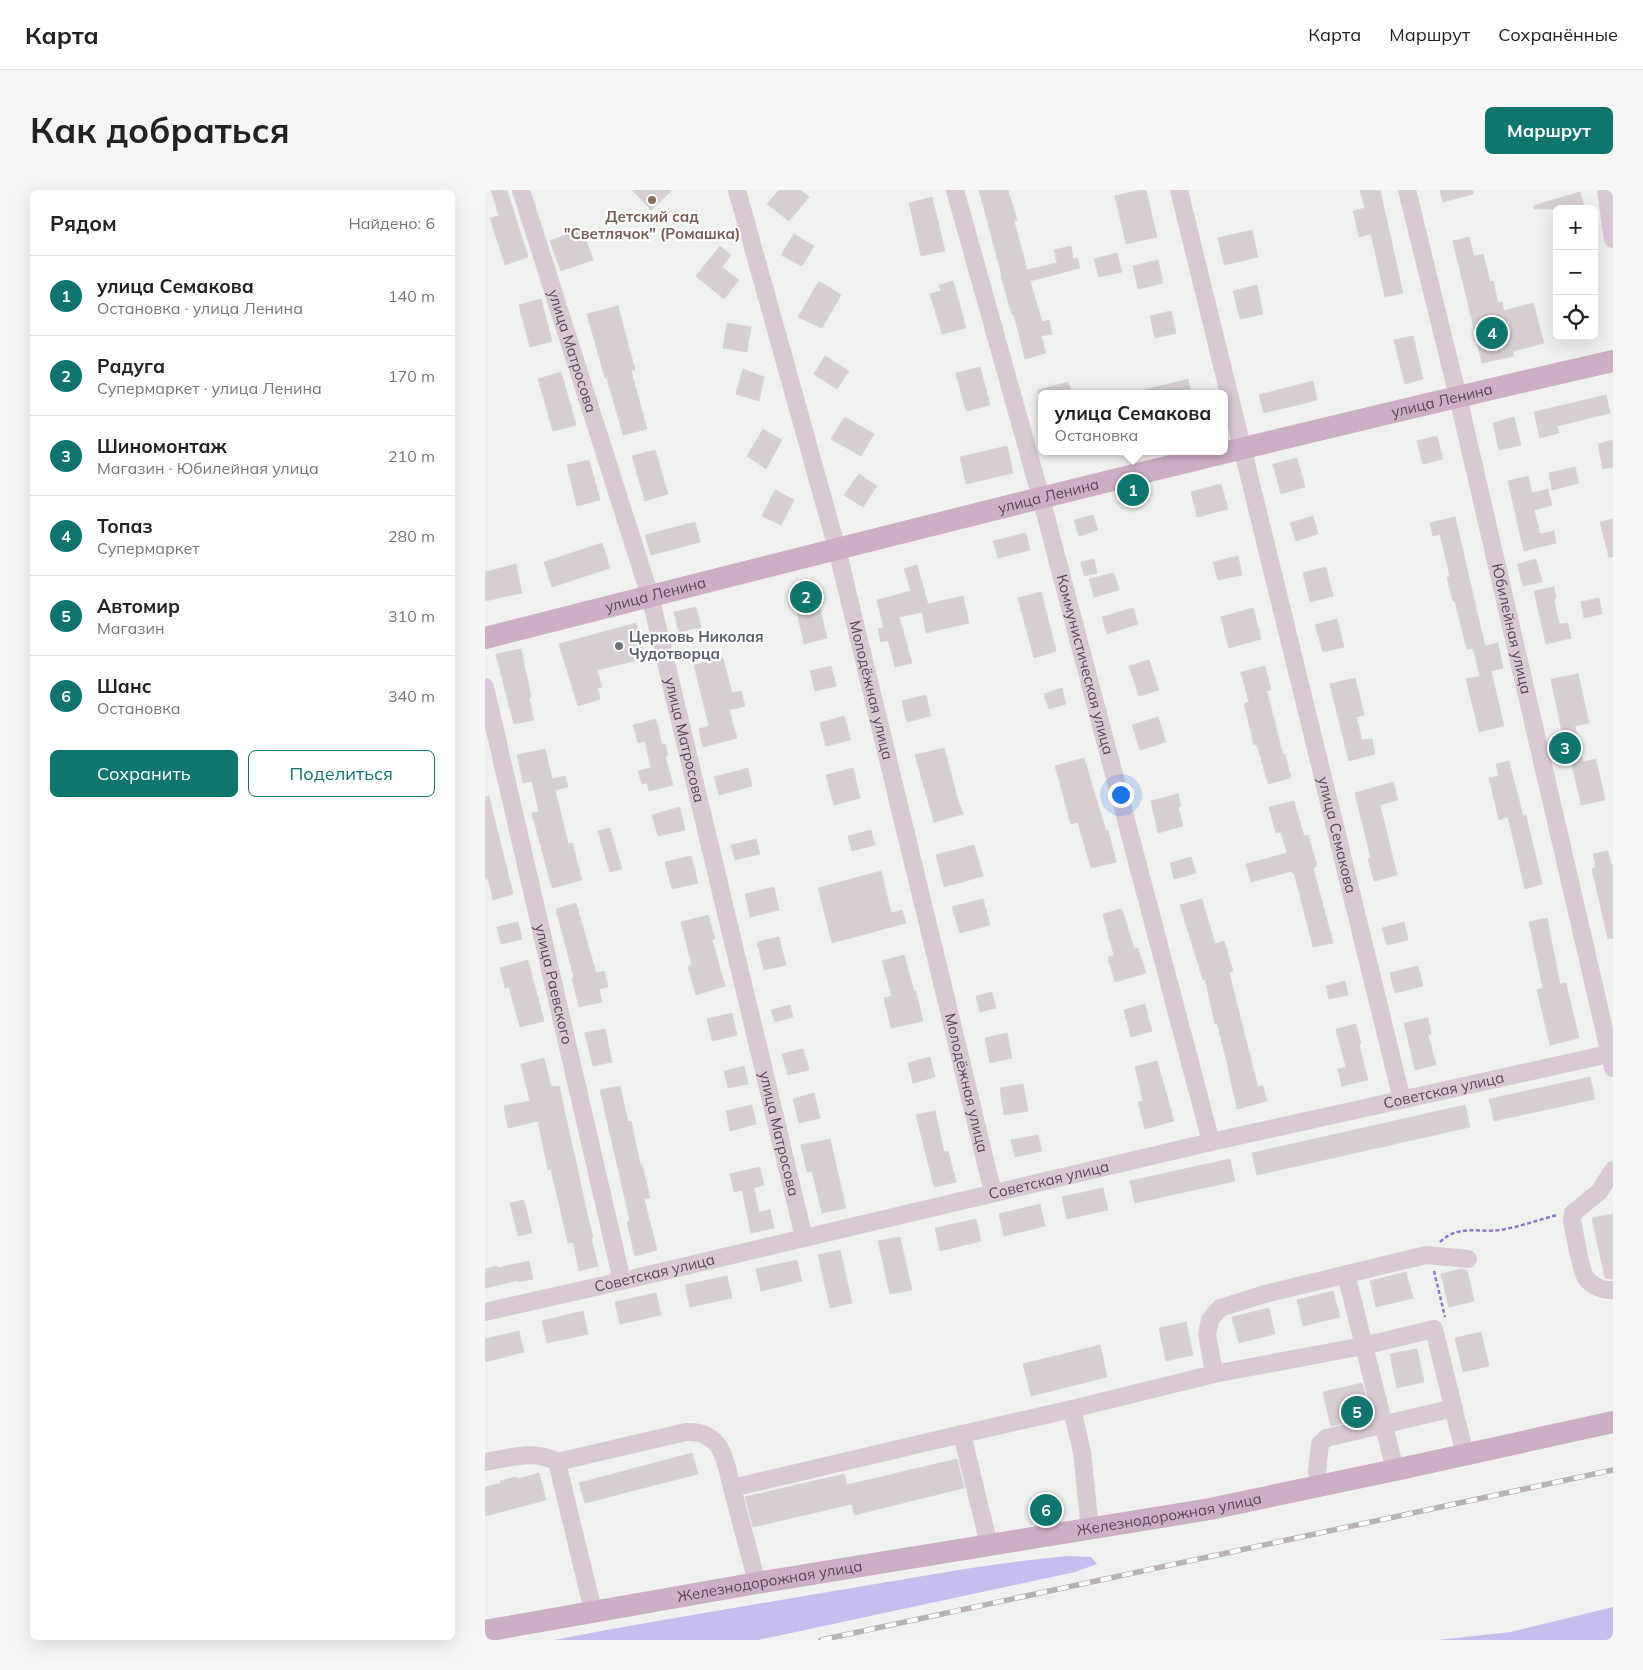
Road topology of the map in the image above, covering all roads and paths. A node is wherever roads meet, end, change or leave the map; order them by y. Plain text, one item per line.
1 (521, 190) edge
2 (737, 190) edge
3 (955, 190) edge
4 (1179, 190) edge
5 (1407, 190) edge
6 (1606, 190) edge
7 (1613, 240) edge
8 (1613, 361) edge
9 (1458, 397) junction
10 (1243, 449) junction
11 (1228, 453) edge
12 (1218, 455) edge
13 (1041, 498) junction
14 (837, 549) junction
15 (650, 596) junction
16 (485, 638) edge
17 (485, 688) edge
18 (1612, 1058) edge
19 (1402, 1100) junction
20 (1211, 1142) junction
21 (1613, 1170) edge
22 (993, 1193) junction
23 (1606, 1194) edge
24 (1565, 1213) dead end
25 (804, 1238) junction
26 (1428, 1255) junction
27 (1468, 1259) dead end
28 (1346, 1274) junction
29 (622, 1281) junction
30 (1613, 1290) edge
31 (485, 1312) edge
32 (1434, 1329) junction
33 (1363, 1346) junction
34 (1214, 1374) junction
35 (1454, 1408) junction
36 (1072, 1409) junction
37 (1613, 1422) edge
38 (1385, 1424) junction
39 (962, 1434) junction
40 (1465, 1455) junction
41 (485, 1462) edge
42 (557, 1462) junction
43 (1395, 1470) junction
44 (1320, 1486) junction
45 (733, 1488) junction
46 (1091, 1529) junction
47 (989, 1545) junction
48 (757, 1583) junction
49 (593, 1611) junction
50 (485, 1631) edge

1 - 15 street, улица Матросова
2 - 14 street, Молодёжная улица
3 - 13 street, Коммунистическая улица
4 - 10 street, улица Семакова
5 - 9 street, Юбилейная улица
6 - 7 street
8 - 9 main road, улица Ленина
9 - 10 main road, улица Ленина
9 - 18 street, Юбилейная улица
10 - 11 main road, улица Ленина
10 - 19 street, улица Семакова
12 - 13 main road, улица Ленина
13 - 14 main road, улица Ленина
13 - 20 street, Коммунистическая улица
14 - 15 main road, улица Ленина
14 - 22 street, Молодёжная улица
15 - 16 main road, улица Ленина
15 - 25 street, улица Матросова
17 - 29 street, улица Раевского
18 - 19 street, Советская улица
19 - 20 street, Советская улица
20 - 22 street, Советская улица
21 - 23 street
22 - 25 street, Советская улица
23 - 30 street
24 - 26 path
25 - 29 street, Советская улица
26 - 27 street
26 - 28 street
26 - 32 path
28 - 33 street
28 - 34 street
29 - 31 street, Советская улица
32 - 33 street
32 - 35 street
33 - 34 street
33 - 38 street
34 - 36 street
35 - 38 street
35 - 40 street
36 - 39 street
36 - 46 street
37 - 40 main road, Железнодорожная улица
38 - 43 street
38 - 44 street
39 - 45 street
39 - 47 street
40 - 43 main road, Железнодорожная улица
41 - 42 street
42 - 45 street
42 - 49 street
43 - 44 main road, Железнодорожная улица
44 - 46 main road, Железнодорожная улица
45 - 48 street
46 - 47 main road, Железнодорожная улица
47 - 48 main road, Железнодорожная улица
48 - 49 main road, Железнодорожная улица
49 - 50 main road, Железнодорожная улица

